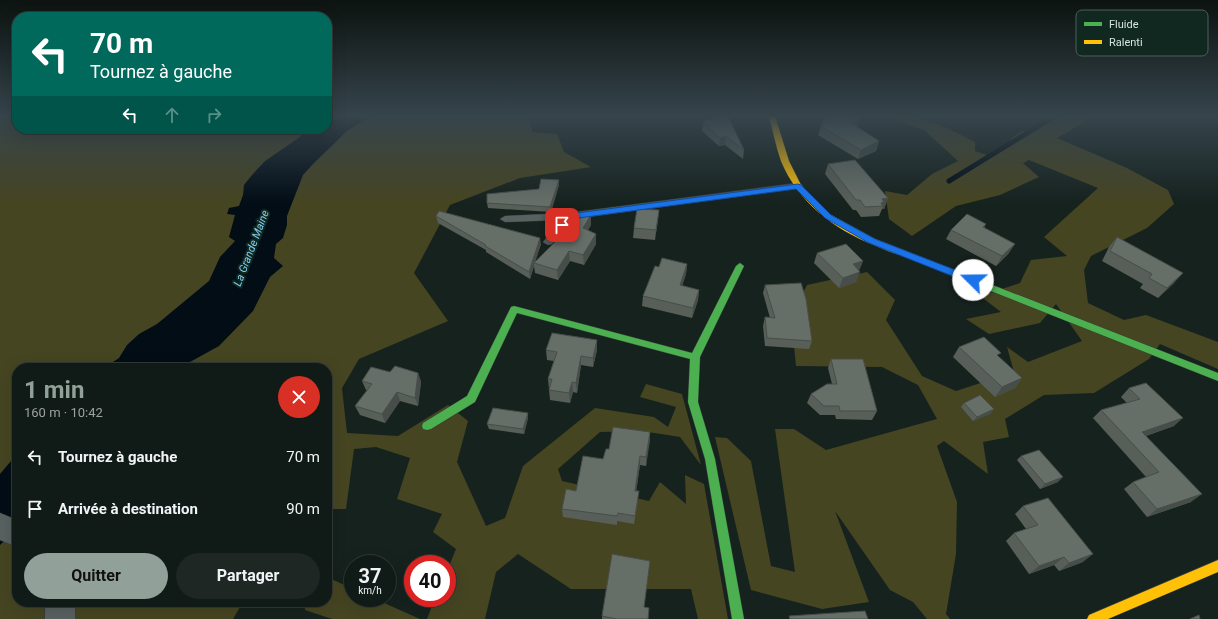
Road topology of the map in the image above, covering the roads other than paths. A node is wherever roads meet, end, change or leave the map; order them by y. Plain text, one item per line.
1 (780, 145) edge
2 (798, 186) junction
3 (569, 216) junction
4 (505, 219) dead end
5 (548, 242) dead end
6 (740, 266) dead end
7 (695, 357) junction
8 (1218, 377) edge
9 (427, 426) dead end
10 (0, 526) edge
11 (12, 532) edge
12 (1218, 566) edge
13 (60, 607) edge
14 (60, 619) edge
15 (738, 619) edge
16 (1093, 619) edge

1 - 2 street
2 - 3 lane
2 - 8 street
3 - 4 lane
3 - 5 lane
6 - 7 street
7 - 9 street
7 - 15 street
10 - 11 street
12 - 16 street
13 - 14 street

